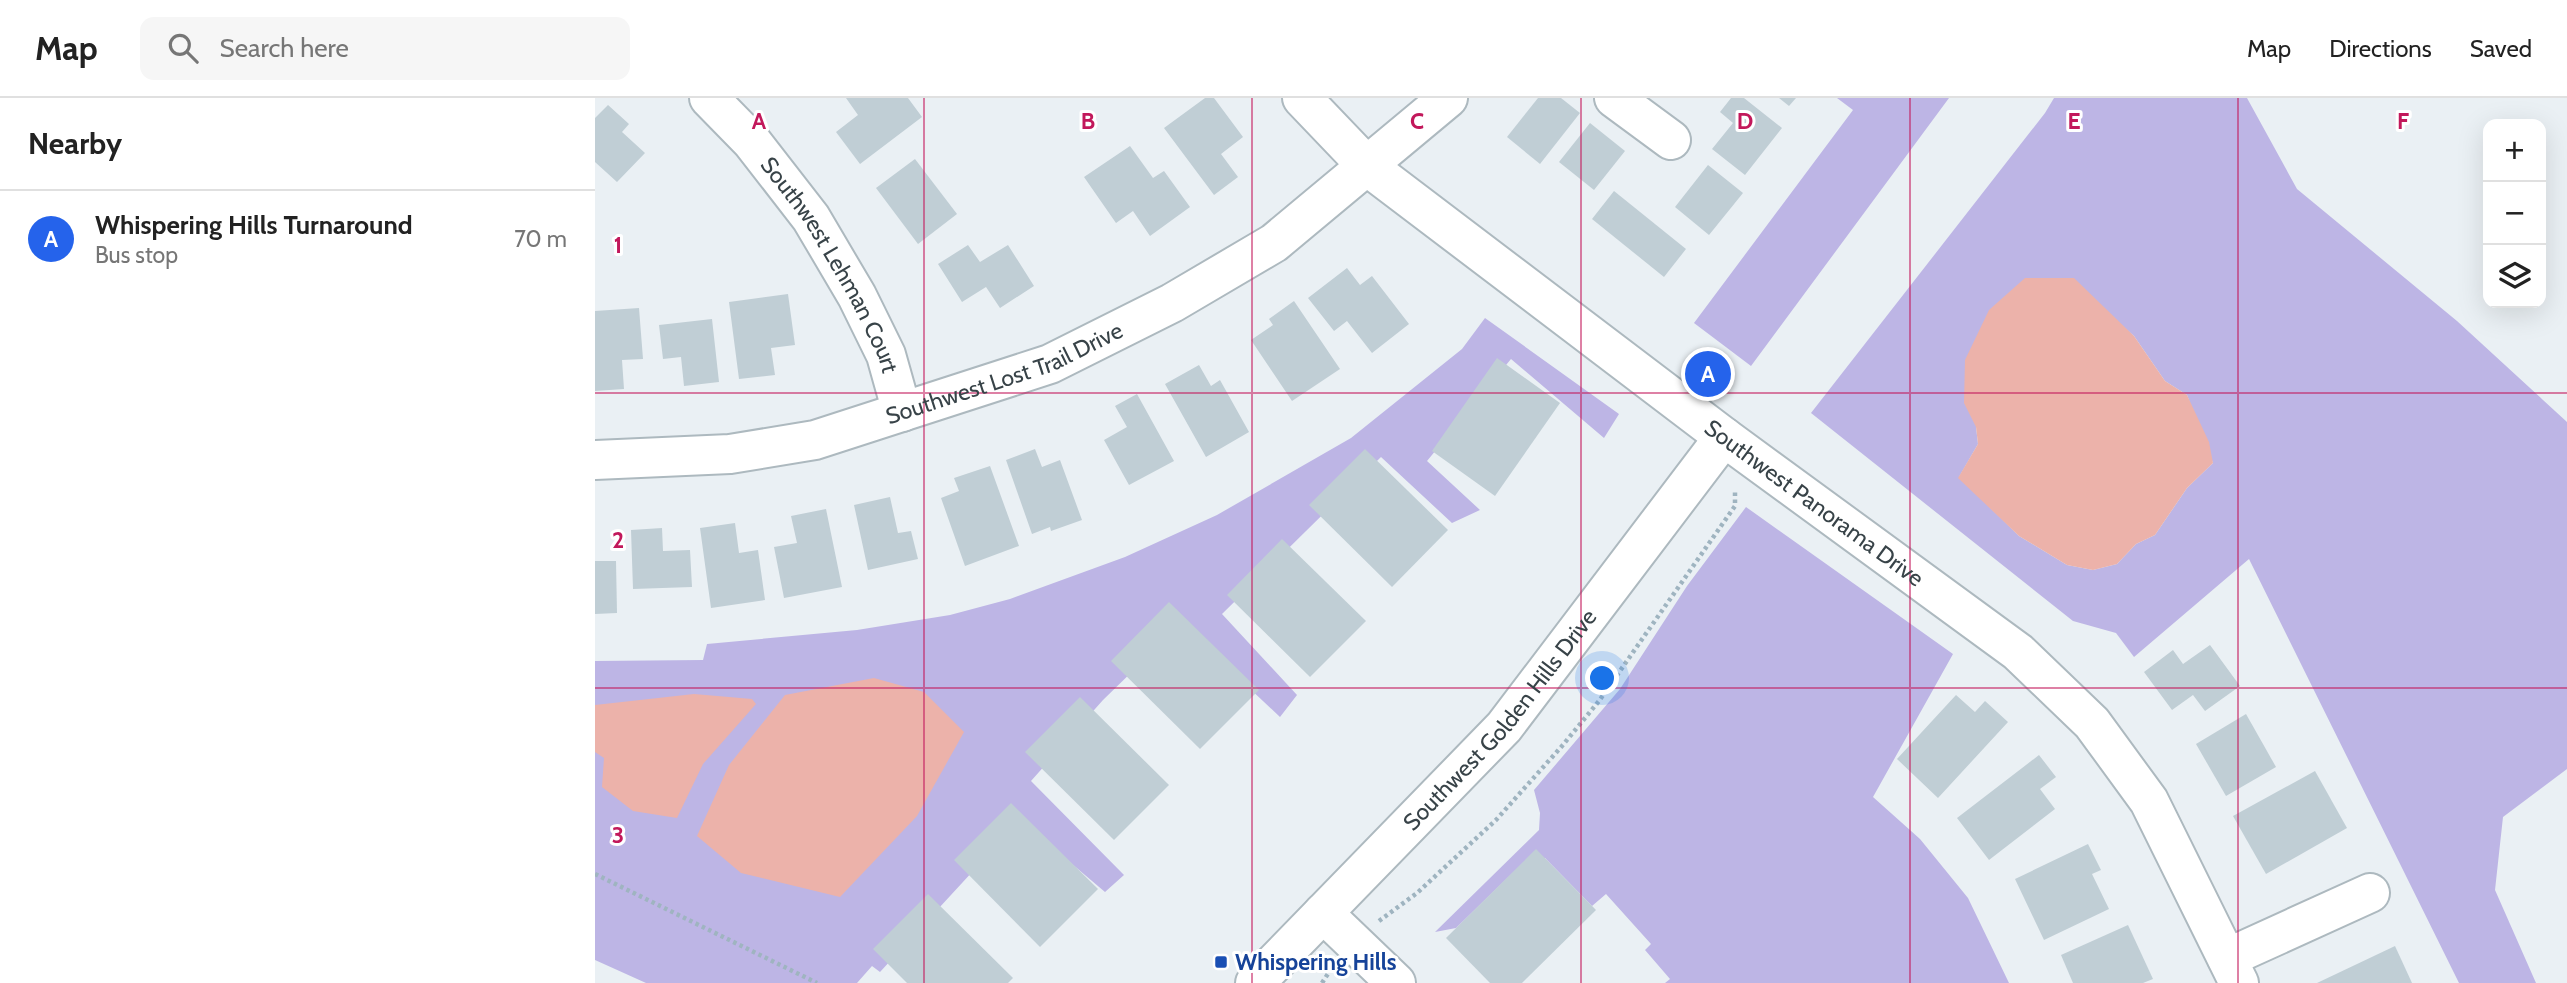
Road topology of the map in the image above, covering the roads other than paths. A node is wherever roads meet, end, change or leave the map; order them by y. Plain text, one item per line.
1 (709, 98) edge
2 (1302, 98) edge
3 (1448, 98) edge
4 (1614, 98) edge
5 (1671, 140) dead end
6 (1367, 166) junction
7 (902, 412) junction
8 (1724, 437) junction
9 (595, 460) edge
10 (2370, 893) dead end
11 (1323, 913) junction
12 (2233, 971) edge
13 (1255, 983) edge
14 (1396, 983) edge

1 - 7 street, Southwest Lehman Court
2 - 6 street, Southwest Panorama Drive
3 - 6 street, Southwest Lost Trail Drive
4 - 5 street
6 - 7 street, Southwest Lost Trail Drive
6 - 8 street, Southwest Panorama Drive
7 - 9 street, Southwest Lost Trail Drive
8 - 11 street, Southwest Golden Hills Drive
8 - 12 street, Southwest Panorama Drive
10 - 12 street
11 - 13 street, Southwest Golden Hills Drive
11 - 14 street

